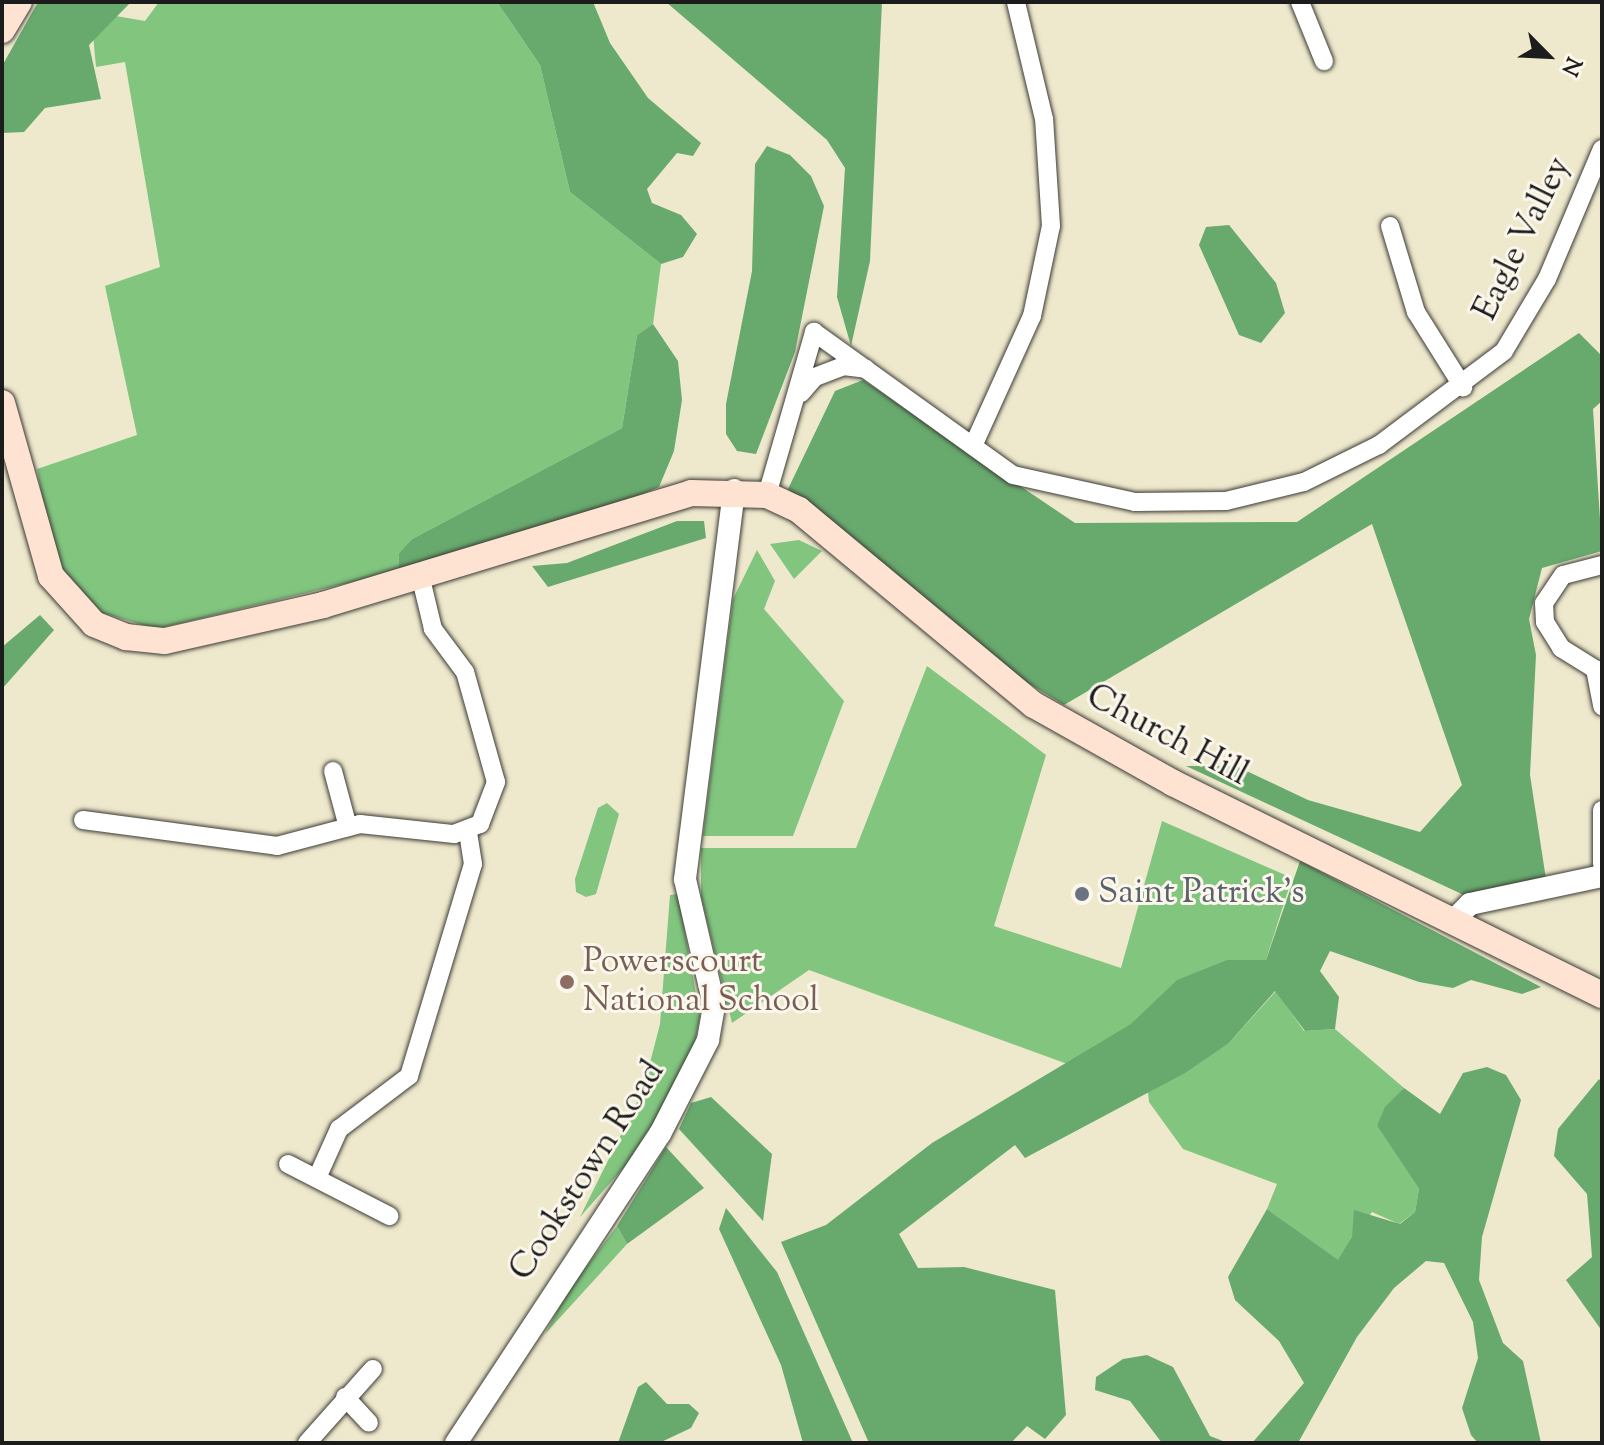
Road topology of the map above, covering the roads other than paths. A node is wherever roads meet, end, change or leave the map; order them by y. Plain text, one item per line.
1 (19, 2) edge
2 (1016, 2) edge
3 (1300, 2) edge
4 (2, 30) edge
5 (1324, 61) dead end
6 (1602, 149) edge
7 (1390, 226) dead end
8 (872, 370) junction
9 (1463, 387) junction
10 (795, 400) junction
11 (2, 403) edge
12 (973, 446) junction
13 (734, 490) junction
14 (767, 495) junction
15 (1602, 565) edge
16 (421, 579) junction
17 (1602, 706) edge
18 (333, 771) dead end
19 (1602, 810) edge
20 (83, 820) dead end
21 (348, 827) junction
22 (468, 832) junction
23 (1602, 864) edge
24 (1602, 876) edge
25 (1453, 921) junction
26 (1602, 995) edge
27 (288, 1164) dead end
28 (317, 1178) junction
29 (389, 1216) dead end
30 (373, 1369) dead end
31 (345, 1397) junction
32 (369, 1423) dead end
33 (307, 1443) edge
34 (456, 1443) edge

1 - 4 main road
2 - 12 street
3 - 5 street
6 - 9 street, Eagle Valley
7 - 9 street, Eagle Valley
8 - 10 street
8 - 10 street, Eagle Valley
8 - 12 street, Eagle Valley
9 - 12 street, Eagle Valley
10 - 14 street
11 - 16 main road, Church Hill
13 - 14 main road, Church Hill
13 - 16 main road, Church Hill
13 - 34 street, Cookstown Road
14 - 25 main road, Church Hill
15 - 17 street
16 - 22 street
18 - 21 street
19 - 23 street
20 - 21 street
21 - 22 street
22 - 28 street
24 - 25 street
25 - 26 main road, Church Hill
27 - 28 street
28 - 29 street
30 - 31 street
31 - 32 street
31 - 33 street

